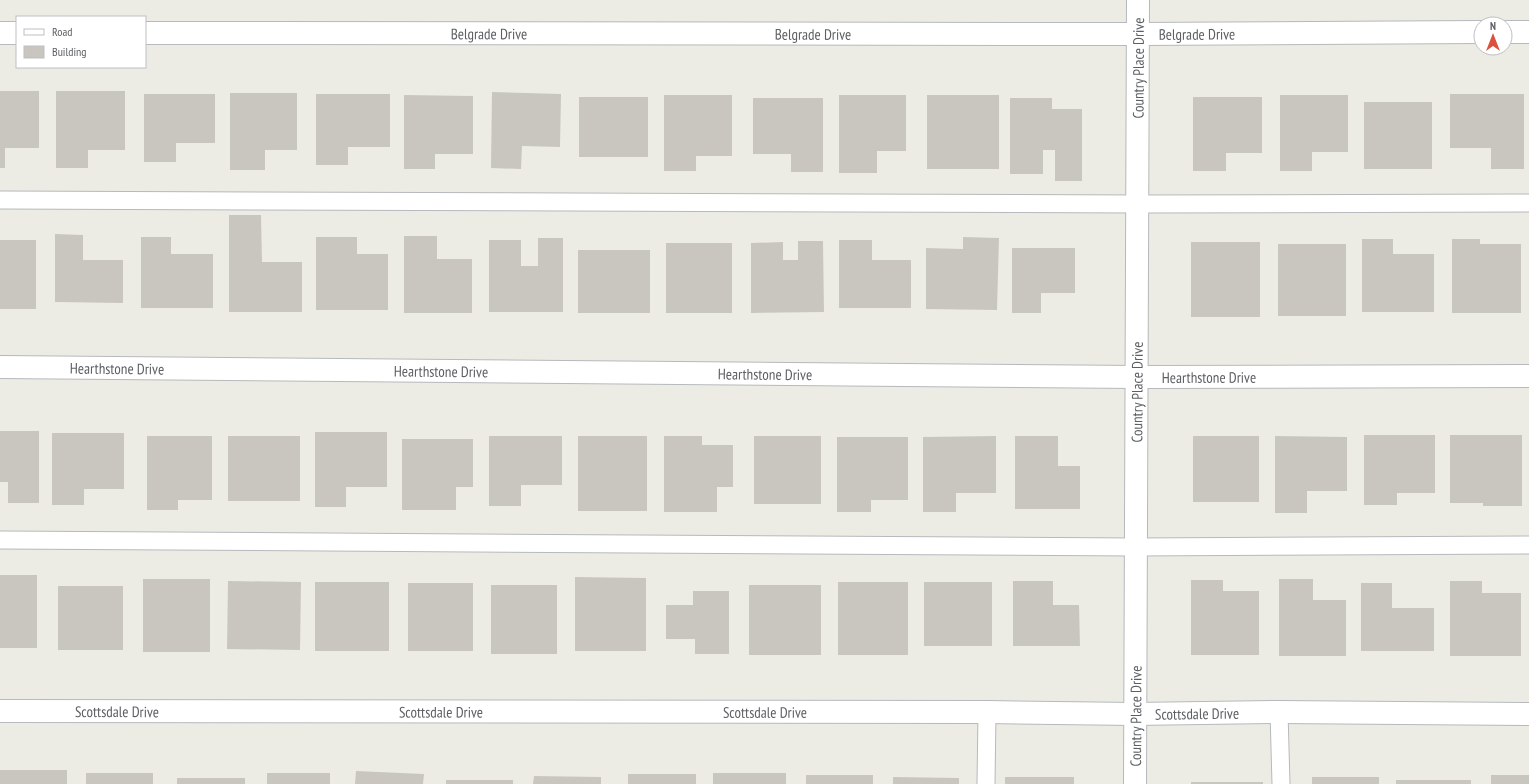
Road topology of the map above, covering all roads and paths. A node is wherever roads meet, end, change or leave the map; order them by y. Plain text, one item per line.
1 (1138, 0) edge
2 (1473, 32) edge
3 (1513, 32) edge
4 (1529, 32) edge
5 (0, 33) edge
6 (16, 33) edge
7 (146, 33) edge
8 (1138, 34) junction
9 (0, 200) edge
10 (1529, 203) edge
11 (1137, 204) junction
12 (0, 367) edge
13 (1529, 376) edge
14 (1137, 377) junction
15 (0, 540) edge
16 (1529, 545) edge
17 (1135, 547) junction
18 (0, 711) edge
19 (987, 712) junction
20 (1279, 712) junction
21 (1134, 714) junction
22 (1529, 714) edge
23 (986, 784) edge
24 (1135, 784) edge
25 (1281, 784) edge

1 - 8 street, Country Place Drive
2 - 8 street, Belgrade Drive
3 - 4 street
5 - 6 street
7 - 8 street, Belgrade Drive
8 - 11 street, Country Place Drive
9 - 11 lane
10 - 11 lane
11 - 14 street, Country Place Drive
12 - 14 street, Hearthstone Drive
13 - 14 street, Hearthstone Drive
14 - 17 street, Country Place Drive
15 - 17 lane
16 - 17 lane
17 - 21 street, Country Place Drive
18 - 19 street, Scottsdale Drive
19 - 21 street, Scottsdale Drive
19 - 23 lane
20 - 21 street, Scottsdale Drive
20 - 22 street, Scottsdale Drive
20 - 25 lane
21 - 24 street, Country Place Drive

